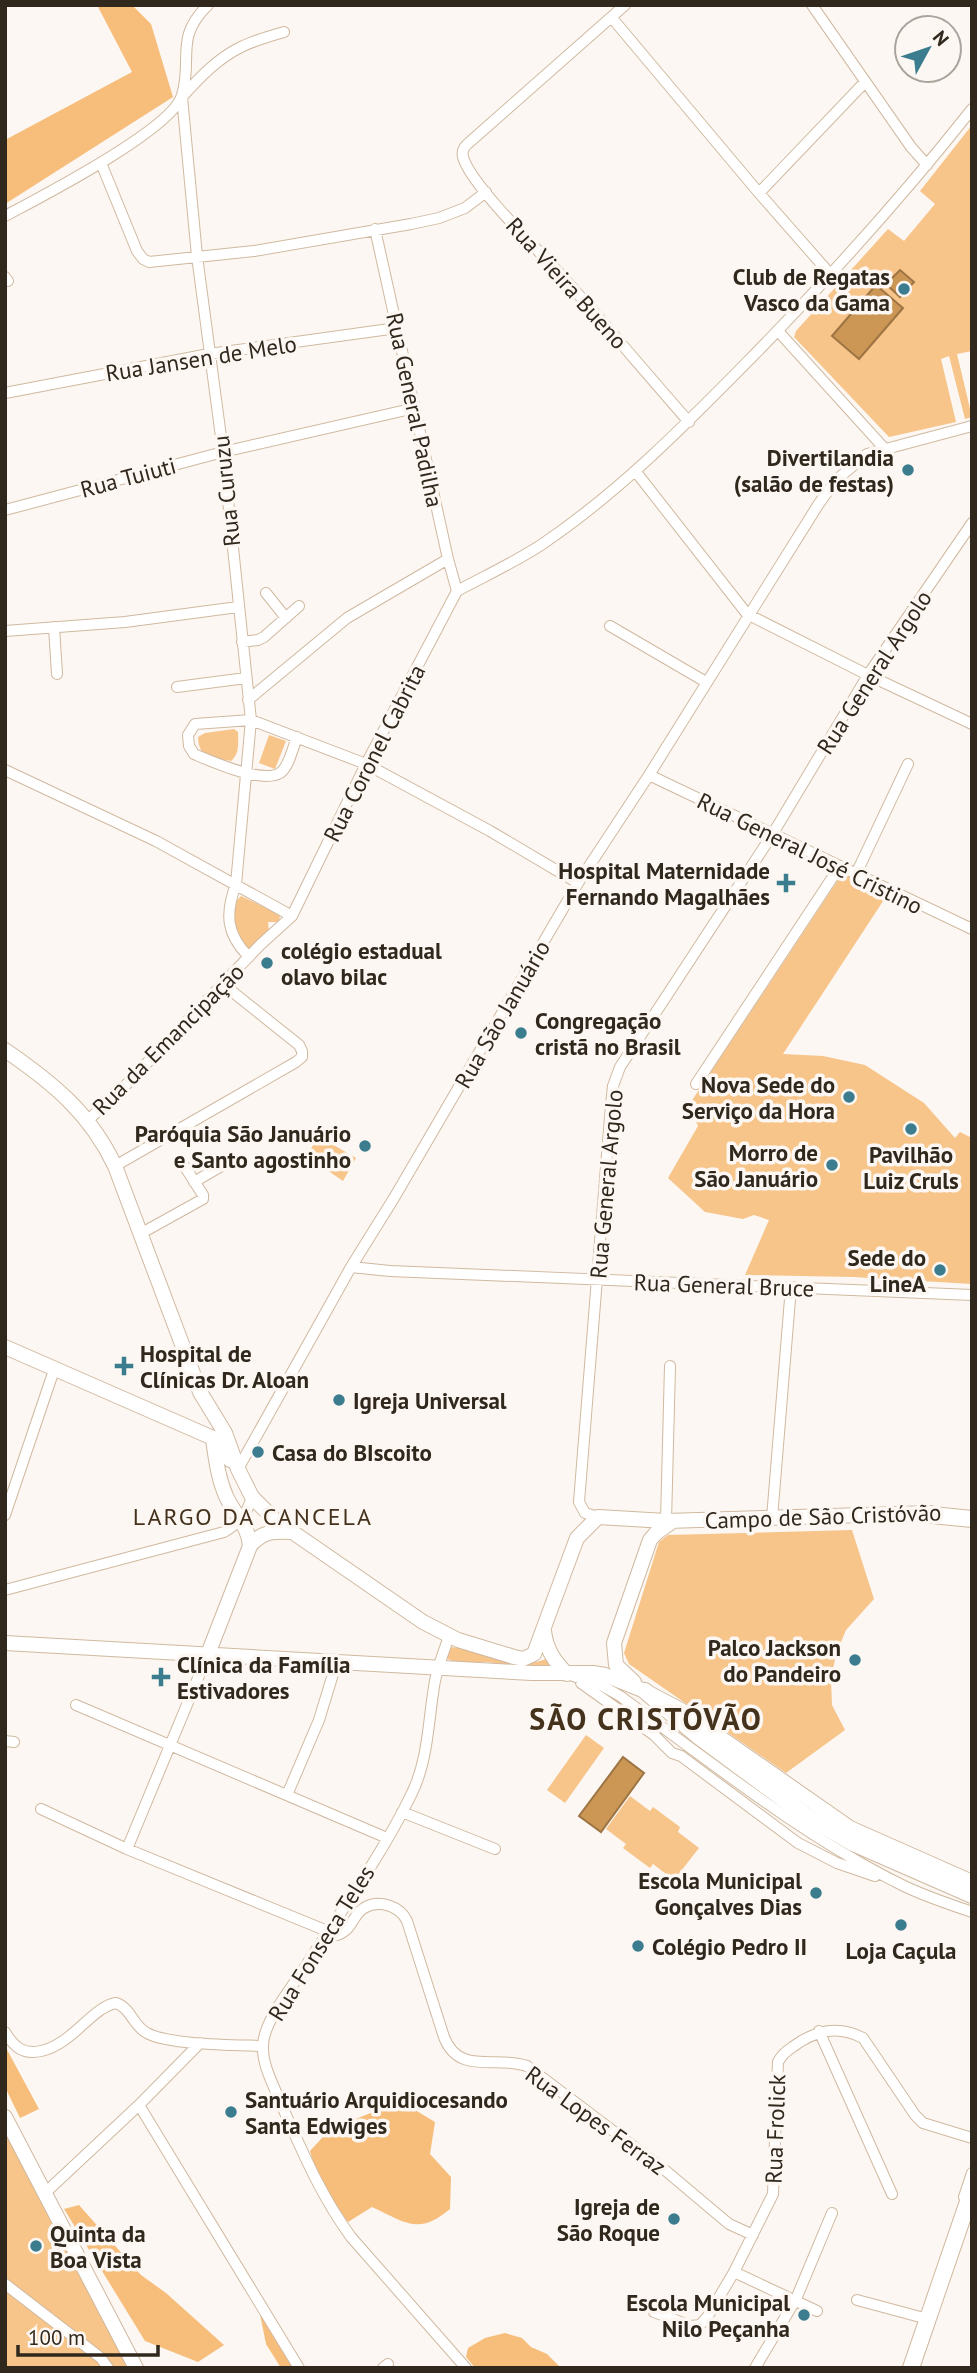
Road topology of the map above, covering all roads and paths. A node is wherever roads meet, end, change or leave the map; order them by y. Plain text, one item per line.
1 (208, 5) edge
2 (625, 5) edge
3 (811, 5) edge
4 (612, 18) junction
5 (284, 32) dead end
6 (865, 82) junction
7 (182, 97) junction
8 (972, 109) edge
9 (102, 163) junction
10 (928, 165) junction
11 (486, 192) junction
12 (759, 193) junction
13 (5, 216) edge
14 (375, 229) junction
15 (197, 257) junction
16 (831, 275) junction
17 (397, 328) junction
18 (778, 331) junction
19 (209, 354) junction
20 (5, 393) edge
21 (415, 408) junction
22 (689, 422) junction
23 (972, 426) edge
24 (884, 448) junction
25 (223, 452) junction
26 (636, 472) junction
27 (5, 512) edge
28 (972, 523) edge
29 (448, 559) junction
30 (457, 591) junction
31 (266, 593) dead end
32 (299, 606) dead end
33 (238, 607) junction
34 (747, 614) junction
35 (286, 618) junction
36 (610, 626) dead end
37 (54, 627) junction
38 (5, 631) edge
39 (242, 642) junction
40 (57, 674) dead end
41 (868, 675) junction
42 (246, 678) junction
43 (706, 682) junction
44 (177, 687) dead end
45 (248, 700) junction
46 (251, 720) junction
47 (972, 724) edge
48 (297, 737) junction
49 (366, 764) junction
50 (908, 764) dead end
51 (5, 770) edge
52 (245, 773) junction
53 (649, 775) junction
54 (772, 835) junction
55 (840, 866) junction
56 (856, 874) junction
57 (578, 883) junction
58 (236, 884) junction
59 (292, 916) junction
60 (972, 929) edge
61 (249, 957) junction
62 (224, 985) junction
63 (5, 1050) edge
64 (696, 1084) dead end
65 (87, 1121) junction
66 (223, 1165) dead end
67 (115, 1166) junction
68 (185, 1167) dead end
69 (194, 1182) junction
70 (140, 1234) junction
71 (351, 1267) junction
72 (597, 1280) junction
73 (791, 1287) junction
74 (972, 1295) edge
75 (5, 1347) edge
76 (670, 1366) dead end
77 (54, 1370) junction
78 (205, 1403) junction
79 (213, 1438) junction
80 (238, 1469) junction
81 (5, 1471) edge
82 (18, 1474) junction
83 (252, 1497) junction
84 (972, 1511) edge
85 (922, 1514) junction
86 (5, 1515) edge
87 (598, 1517) junction
88 (772, 1518) junction
89 (972, 1519) edge
90 (241, 1520) junction
91 (670, 1520) junction
92 (292, 1532) junction
93 (250, 1546) junction
94 (5, 1590) edge
95 (544, 1631) junction
96 (449, 1636) junction
97 (5, 1643) edge
98 (208, 1654) junction
99 (337, 1661) junction
100 (439, 1666) junction
101 (567, 1674) junction
102 (645, 1691) junction
103 (76, 1705) dead end
104 (170, 1745) junction
105 (287, 1795) junction
106 (41, 1809) dead end
107 (402, 1812) junction
108 (387, 1838) junction
109 (127, 1849) junction
110 (495, 1849) dead end
111 (972, 1882) edge
112 (972, 1895) edge
113 (972, 1912) edge
114 (327, 1932) junction
115 (819, 2031) junction
116 (5, 2032) edge
117 (200, 2043) junction
118 (262, 2046) junction
119 (138, 2105) junction
120 (5, 2117) edge
121 (972, 2138) edge
122 (972, 2173) edge
123 (972, 2191) edge
124 (45, 2193) junction
125 (892, 2194) dead end
126 (832, 2213) dead end
127 (753, 2235) junction
128 (734, 2272) junction
129 (5, 2284) edge
130 (796, 2299) junction
131 (857, 2300) dead end
132 (817, 2311) dead end
133 (654, 2312) dead end
134 (924, 2318) junction
135 (123, 2341) junction
136 (108, 2368) edge
137 (136, 2368) edge
138 (148, 2368) edge
139 (299, 2368) edge
140 (466, 2368) edge
141 (755, 2368) edge
142 (910, 2368) edge

1 - 7 street, Rua Curuzu
2 - 4 street
3 - 6 street
4 - 11 street, Rua Vieira Bueno
4 - 12 street
5 - 7 street
6 - 10 street
6 - 12 street
7 - 9 street
7 - 15 street, Rua Curuzu
8 - 10 street
9 - 13 street
9 - 15 street
10 - 16 street
11 - 14 street
11 - 22 street, Rua Vieira Bueno
12 - 16 street
14 - 15 street
14 - 17 street, Rua General Padilha
15 - 19 street, Rua Curuzu
16 - 18 street
17 - 19 street, Rua Jansen de Melo
17 - 21 street, Rua General Padilha
18 - 22 street
18 - 24 street
19 - 20 street, Rua Jansen de Melo
19 - 25 street, Rua Curuzu
21 - 25 street, Rua Tuiuti
21 - 29 street, Rua General Padilha
22 - 26 street
23 - 24 street, Rua São Januário
24 - 34 street, Rua São Januário
25 - 27 street, Rua Tuiuti
25 - 33 street, Rua Curuzu
26 - 30 street
26 - 34 street
28 - 41 street, Rua General Argolo
29 - 30 street, Rua General Padilha
29 - 45 street
30 - 49 street, Rua Coronel Cabrita
31 - 35 street
32 - 35 street
33 - 37 street
33 - 39 street, Rua Curuzu
34 - 41 street
34 - 43 street, Rua São Januário
35 - 39 street
36 - 43 street
37 - 38 street
37 - 40 street
39 - 42 street, Rua Curuzu
41 - 47 street
41 - 54 street, Rua General Argolo
42 - 44 street
42 - 45 street, Rua Curuzu
43 - 53 street, Rua São Januário
45 - 46 street, Rua Curuzu
46 - 48 street
46 - 52 street, Rua Curuzu
46 - 52 street
48 - 49 street
48 - 52 street
49 - 57 street
49 - 59 street, Rua Coronel Cabrita
50 - 56 street
51 - 58 street
52 - 58 street, Rua Curuzu
53 - 54 street, Rua General José Cristino
53 - 57 street, Rua São Januário
54 - 55 street, Rua General José Cristino
54 - 72 street, Rua General Argolo
55 - 56 street, Rua General José Cristino
55 - 64 street
56 - 60 street, Rua General José Cristino
57 - 71 street, Rua São Januário
58 - 59 street
58 - 61 street, Rua Curuzu
59 - 61 street, Rua da Emancipação
61 - 62 street, Rua da Emancipação
62 - 65 street, Rua da Emancipação
62 - 67 street
63 - 65 main road
65 - 67 main road
66 - 69 street
67 - 70 main road
68 - 69 street
69 - 70 street
70 - 78 main road
71 - 72 street, Rua General Bruce
71 - 80 street, Rua São Januário
72 - 73 street, Rua General Bruce
72 - 87 street, Rua General Argolo
73 - 74 street, Rua General Bruce
73 - 88 street
75 - 77 main road
76 - 91 street
77 - 79 main road
77 - 82 street
78 - 79 main road
78 - 80 main road
79 - 80 main road
79 - 90 main road
80 - 83 main road
81 - 82 street
82 - 86 street
83 - 90 street
83 - 92 main road
84 - 85 main road, Campo de São Cristóvão
85 - 88 main road, Campo de São Cristóvão
85 - 89 highway
87 - 91 main road, Campo de São Cristóvão
87 - 95 main road
88 - 91 main road, Campo de São Cristóvão
90 - 93 main road
90 - 94 street
91 - 102 main road, Campo de São Cristóvão
92 - 93 main road
92 - 96 main road
93 - 98 main road
95 - 96 main road
95 - 101 main road
96 - 100 street, Rua Fonseca Teles
97 - 98 main road, Campo de São Cristóvão
98 - 99 main road, Campo de São Cristóvão
98 - 104 street
99 - 100 main road, Campo de São Cristóvão
99 - 105 street
100 - 101 main road, Campo de São Cristóvão
100 - 107 street, Rua Fonseca Teles
101 - 102 main road, Campo de São Cristóvão
101 - 113 street
102 - 111 main road, Campo de São Cristóvão
102 - 112 highway
103 - 104 street
104 - 105 street
104 - 109 street
105 - 108 street
106 - 109 street
107 - 108 street, Rua Fonseca Teles
107 - 110 street
108 - 114 street, Rua Fonseca Teles
109 - 114 street
114 - 118 street, Rua Fonseca Teles
114 - 127 street, Rua Lopes Ferraz
115 - 121 street
115 - 125 street
115 - 127 street, Rua Frolick
116 - 117 street
117 - 118 street
117 - 119 street
118 - 140 street, Rua Fonseca Teles
119 - 124 street
119 - 139 street
120 - 124 main road
122 - 134 street
123 - 142 highway
124 - 135 main road
126 - 130 street
127 - 128 street
128 - 130 street
128 - 133 street
129 - 136 street
130 - 132 street
130 - 141 street
131 - 134 street
134 - 142 street
135 - 137 main road
135 - 138 main road

